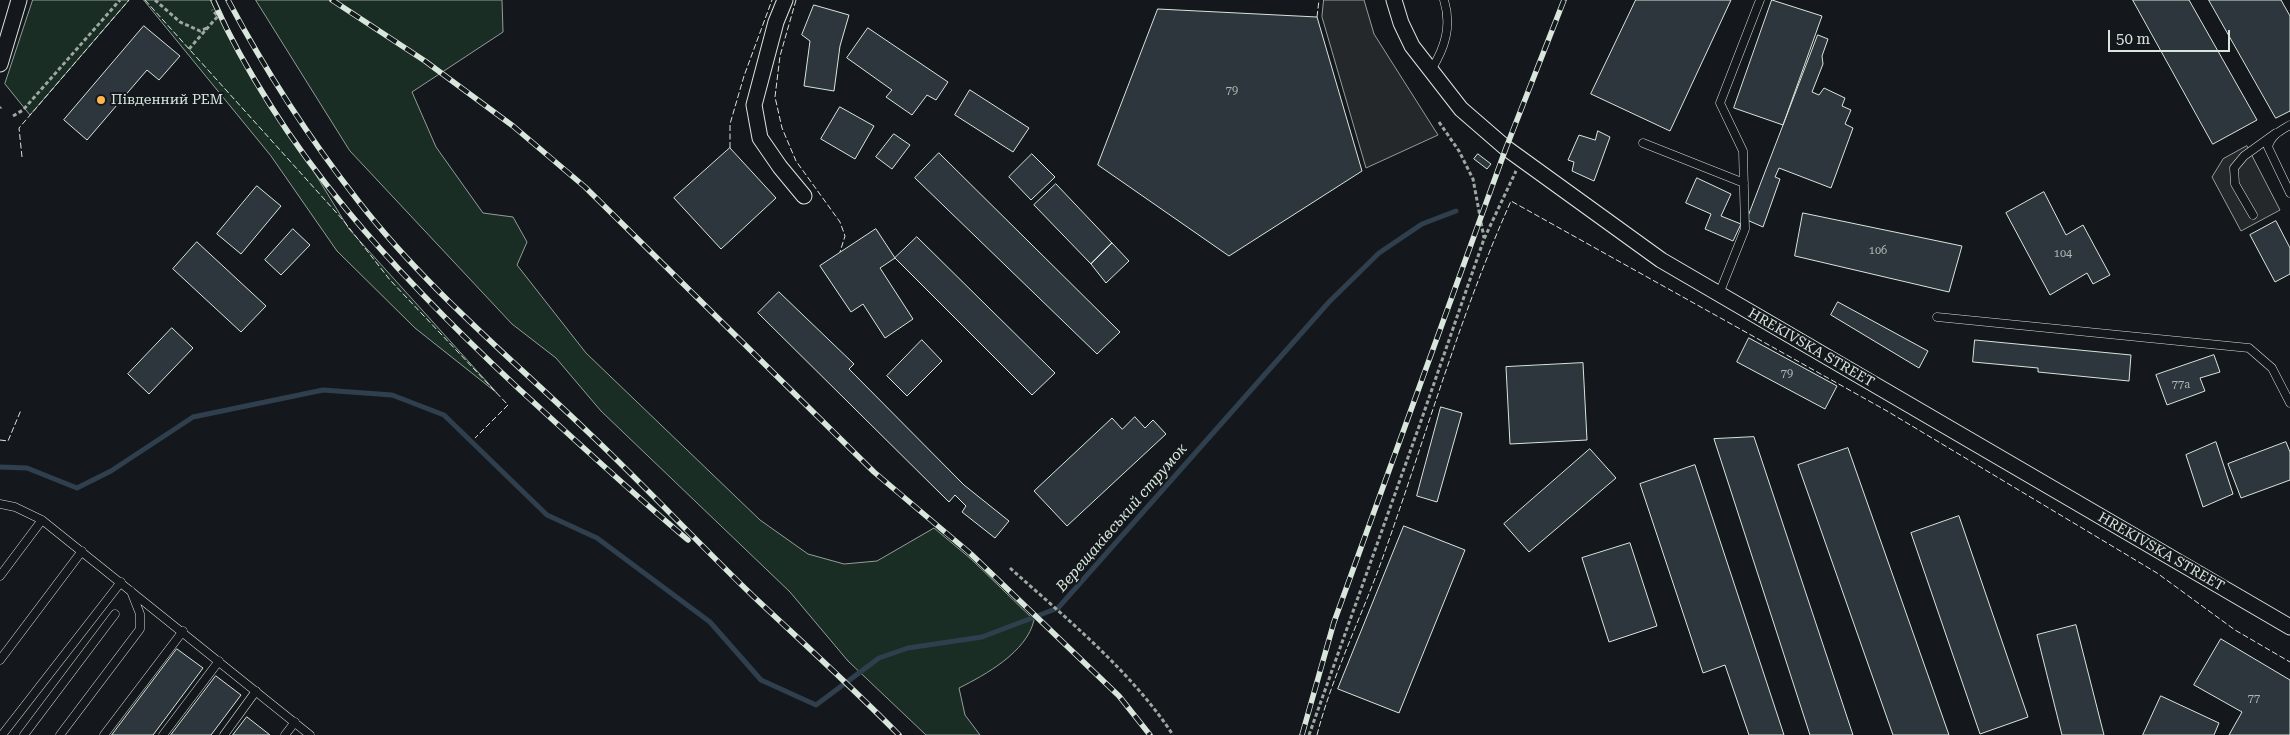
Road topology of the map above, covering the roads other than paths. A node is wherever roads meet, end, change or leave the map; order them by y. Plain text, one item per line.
1 (19, 0) edge
2 (785, 0) edge
3 (1394, 0) edge
4 (1444, 0) edge
5 (1760, 0) edge
6 (0, 64) edge
7 (1431, 70) junction
8 (2290, 125) edge
9 (2276, 133) junction
10 (1643, 143) dead end
11 (1744, 183) junction
12 (2290, 193) edge
13 (804, 196) dead end
14 (2253, 215) dead end
15 (1718, 294) junction
16 (1937, 317) dead end
17 (2290, 403) edge
18 (0, 504) edge
19 (42, 520) junction
20 (82, 551) junction
21 (0, 576) edge
22 (121, 582) junction
23 (130, 589) junction
24 (115, 614) dead end
25 (2290, 627) edge
26 (183, 631) junction
27 (0, 660) edge
28 (219, 661) junction
29 (256, 691) junction
30 (295, 722) junction
31 (2, 735) edge
32 (24, 735) edge
33 (60, 735) edge
34 (104, 735) edge
35 (163, 735) edge
36 (224, 735) edge
37 (285, 735) edge
38 (310, 735) edge

1 - 6 street
2 - 13 street
3 - 7 street, HREKIVSKA STREET
4 - 7 lane
5 - 11 lane
7 - 15 street, HREKIVSKA STREET
8 - 9 lane
9 - 12 lane
9 - 14 lane
10 - 11 lane
11 - 15 lane
15 - 25 street, HREKIVSKA STREET
16 - 17 lane
18 - 19 lane
19 - 20 lane
19 - 21 lane
20 - 22 lane
20 - 27 lane
22 - 23 lane
22 - 31 lane
23 - 26 lane
23 - 33 lane
24 - 32 lane
26 - 28 lane
26 - 34 lane
28 - 29 lane
28 - 35 lane
29 - 30 lane
29 - 36 lane
30 - 37 lane
30 - 38 lane

